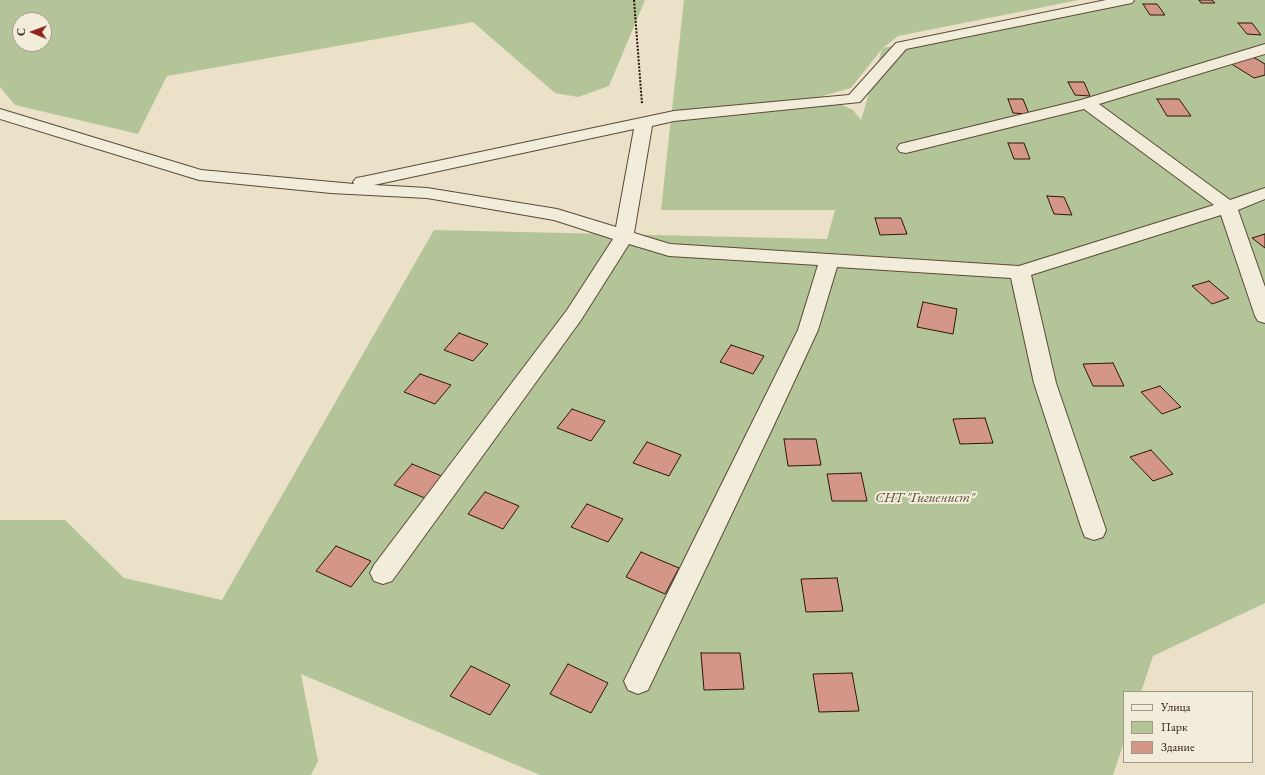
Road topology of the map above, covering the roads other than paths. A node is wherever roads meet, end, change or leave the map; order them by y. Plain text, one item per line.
1 (1127, 0) edge
2 (1265, 49) edge
3 (1087, 103) junction
4 (0, 114) edge
5 (644, 122) junction
6 (906, 148) dead end
7 (331, 188) junction
8 (1265, 193) edge
9 (1228, 207) junction
10 (624, 236) junction
11 (829, 260) junction
12 (1020, 272) junction
13 (1265, 316) edge
14 (1094, 530) dead end
15 (383, 573) dead end
16 (638, 681) dead end

1 - 5 street
2 - 3 street
3 - 6 street
3 - 9 street
4 - 7 street
5 - 7 street
5 - 10 street
7 - 10 street
8 - 9 street
9 - 12 street
9 - 13 street
10 - 11 street
10 - 15 street
11 - 12 street
11 - 16 street
12 - 14 street

